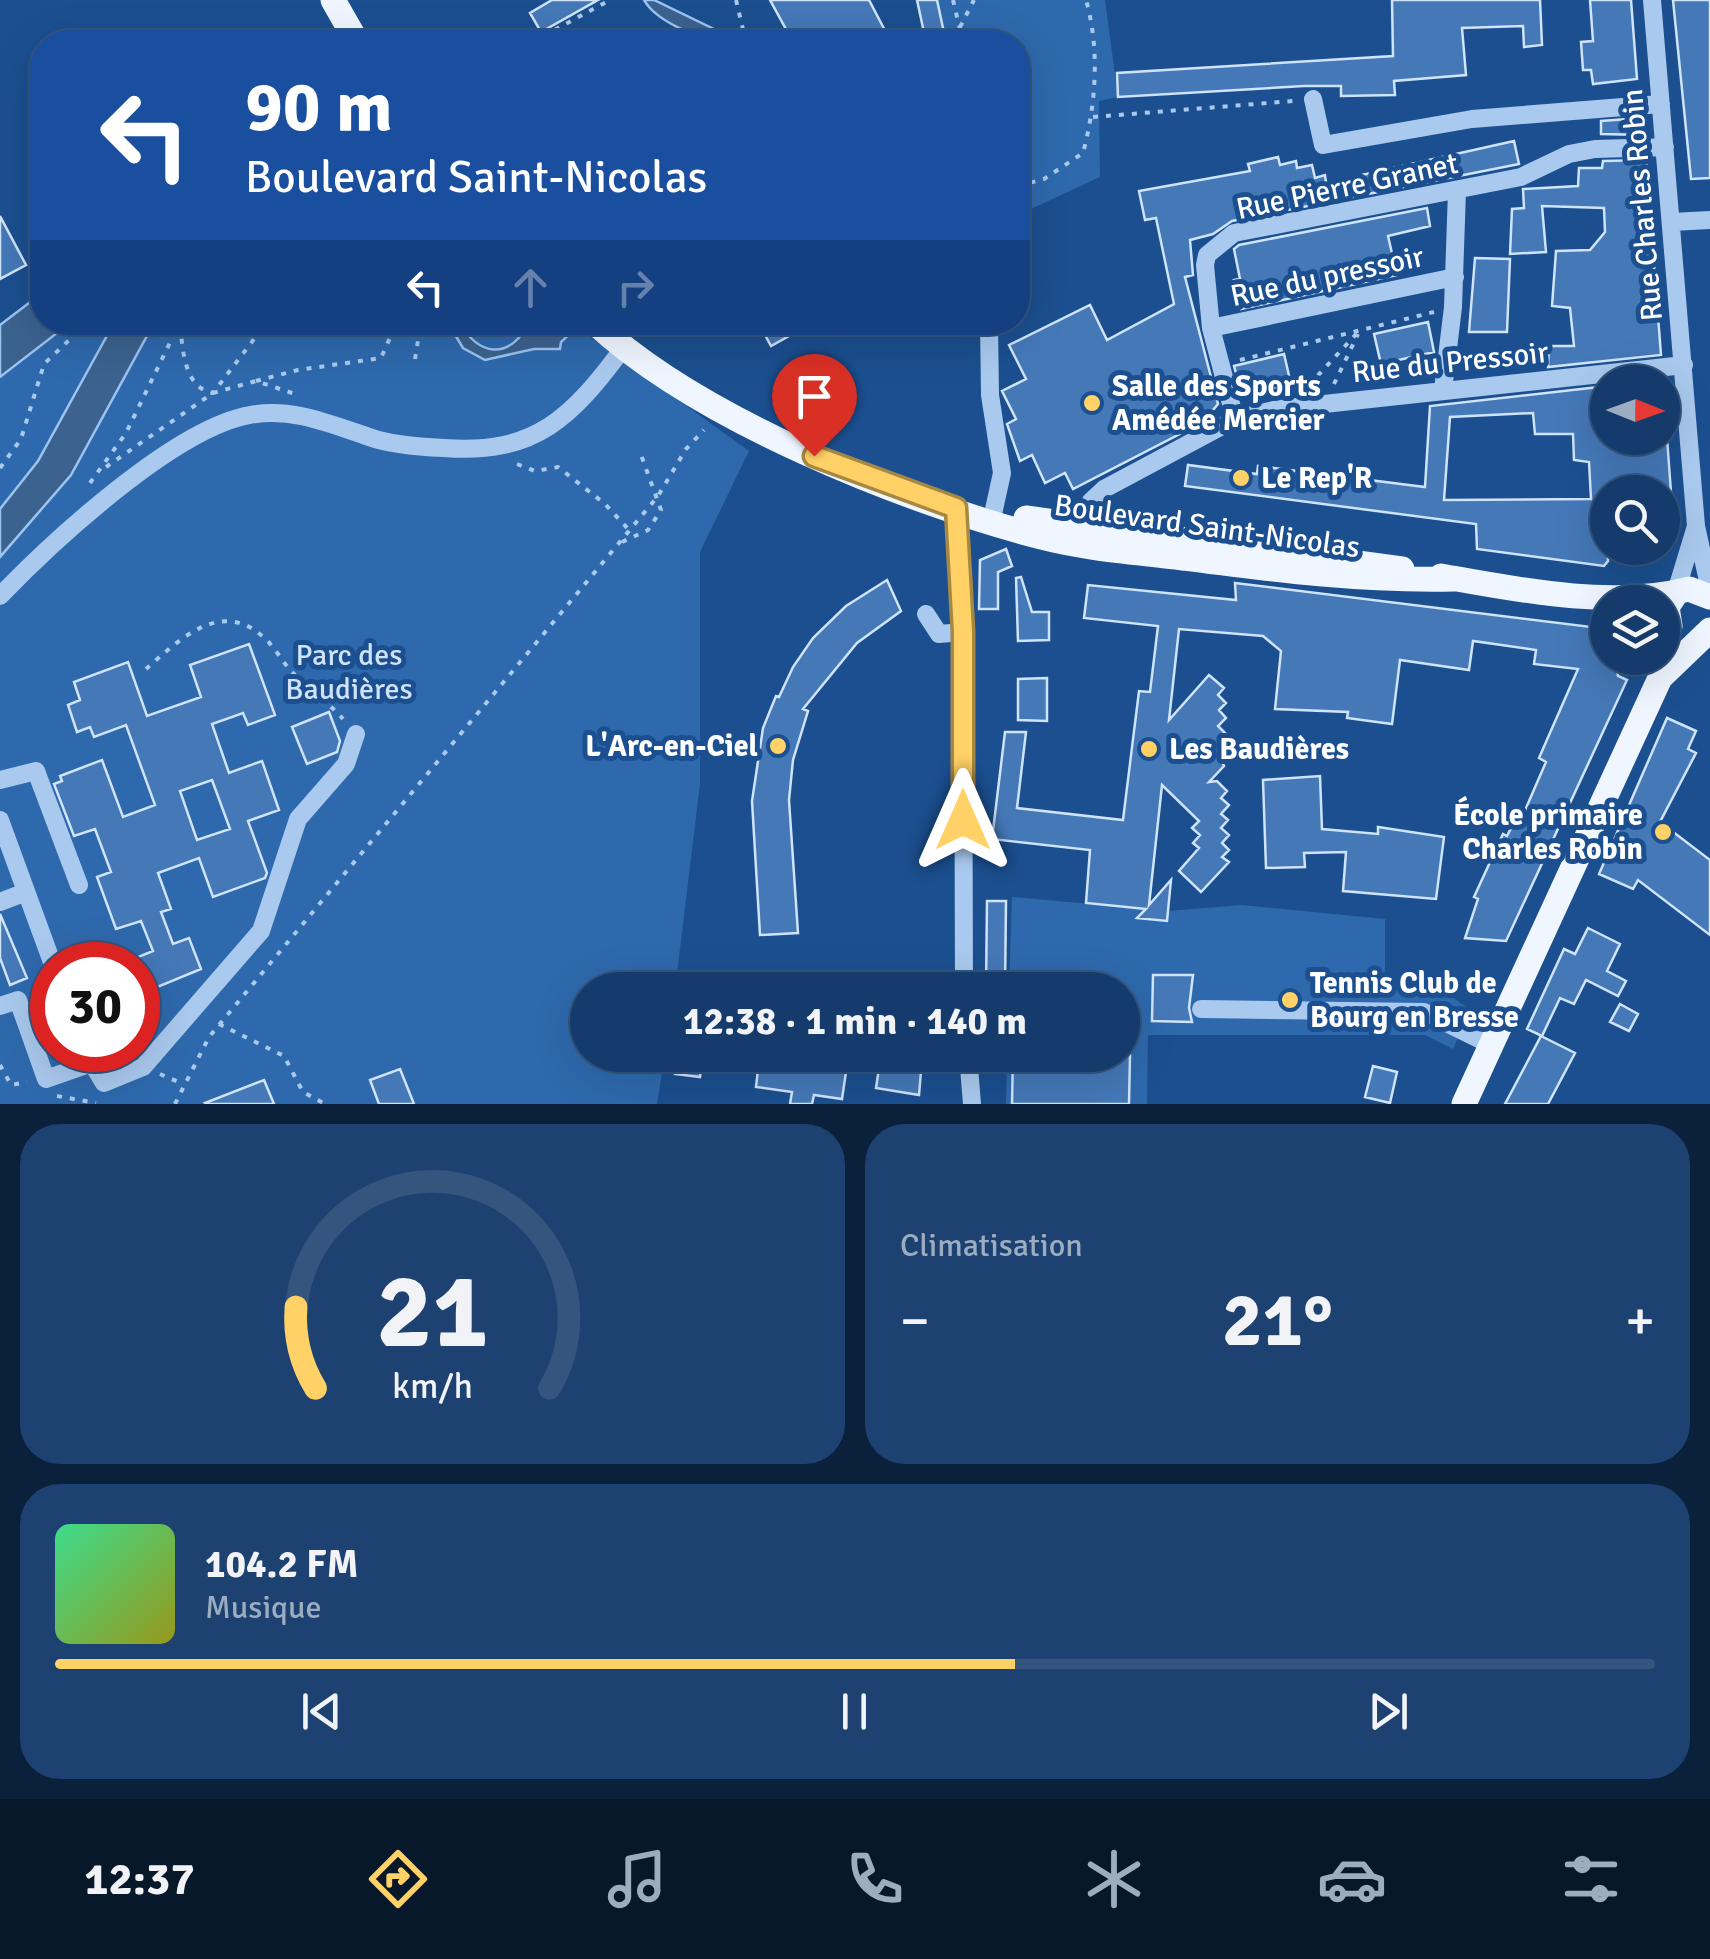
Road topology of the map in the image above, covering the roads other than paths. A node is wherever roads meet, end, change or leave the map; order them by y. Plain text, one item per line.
1 (1652, 0) edge
2 (336, 4) edge
3 (350, 30) edge
4 (1313, 99) road end
5 (1661, 104) junction
6 (1665, 147) junction
7 (1457, 192) junction
8 (1710, 220) edge
9 (1672, 222) junction
10 (1455, 277) junction
11 (1211, 328) junction
12 (610, 335) edge
13 (989, 335) edge
14 (624, 346) junction
15 (1684, 365) junction
16 (1443, 390) junction
17 (1235, 419) junction
18 (956, 508) junction
19 (994, 514) junction
20 (1086, 526) junction
21 (1696, 526) junction
22 (1454, 579) junction
23 (1678, 585) edge
24 (1680, 593) edge
25 (1710, 594) edge
26 (0, 596) edge
27 (1590, 597) edge
28 (926, 614) dead end
29 (963, 632) junction
30 (1680, 634) edge
31 (1707, 635) edge
32 (1660, 675) edge
33 (1660, 678) junction
34 (356, 734) road end
35 (0, 780) edge
36 (0, 820) edge
37 (79, 885) dead end
38 (26, 892) junction
39 (0, 902) edge
40 (44, 942) edge
41 (964, 972) edge
42 (0, 1006) edge
43 (1201, 1009) dead end
44 (30, 1034) edge
45 (1491, 1045) junction
46 (160, 1047) edge
47 (97, 1072) edge
48 (131, 1072) edge
49 (969, 1072) edge
50 (972, 1104) edge
51 (1464, 1104) edge

1 - 5 street, Rue Charles Robin
2 - 3 main road
4 - 5 street
5 - 6 street, Rue Charles Robin
6 - 7 street, Rue Pierre Granet
6 - 9 street, Rue Charles Robin
7 - 10 street
7 - 11 street, Rue Pierre Granet
8 - 9 street
9 - 15 street, Rue Charles Robin
10 - 11 street, Rue du pressoir
10 - 16 street
11 - 17 street, Rue Pierre Granet
12 - 14 main road, Boulevard Saint-Nicolas
13 - 19 street
14 - 18 main road, Boulevard Saint-Nicolas
14 - 26 street
15 - 16 street, Rue du Pressoir
15 - 21 street, Rue Charles Robin
16 - 17 street, Rue du Pressoir
17 - 20 street, Rue du Pressoir
18 - 19 main road, Boulevard Saint-Nicolas
18 - 22 main road, Boulevard Saint-Nicolas
18 - 29 street
19 - 20 main road, Boulevard Saint-Nicolas
20 - 22 main road, Boulevard Saint-Nicolas
21 - 23 street
21 - 25 street
22 - 27 main road, Boulevard Saint-Nicolas
24 - 25 main road, Boulevard Saint-Nicolas
28 - 29 street
29 - 41 street
30 - 31 main road
31 - 33 main road
32 - 33 main road
33 - 45 main road
34 - 46 street
35 - 37 street
36 - 38 street
38 - 39 street
38 - 40 street
42 - 44 street
43 - 45 street
45 - 51 main road
47 - 48 street
49 - 50 street

